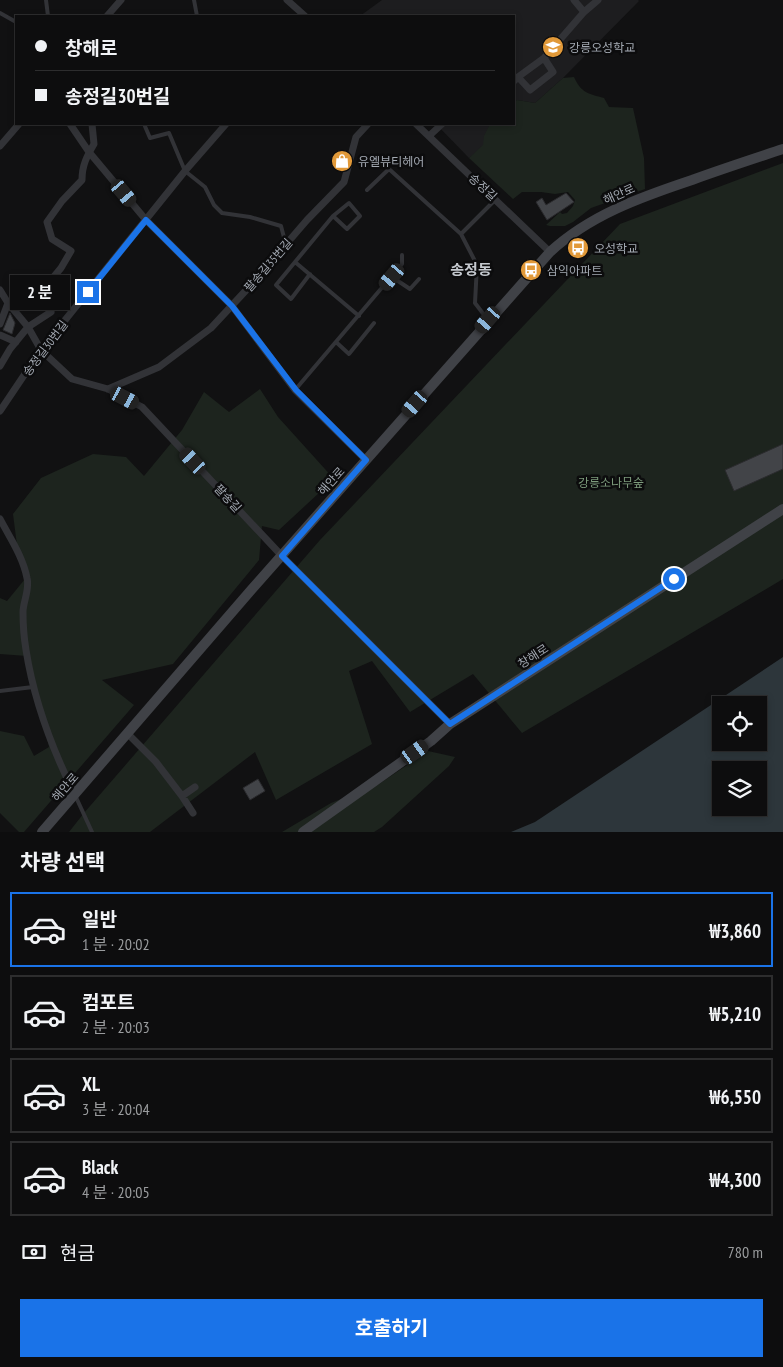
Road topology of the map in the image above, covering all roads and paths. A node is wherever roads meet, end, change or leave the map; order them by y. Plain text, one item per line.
1 (46, 0) edge
2 (120, 0) edge
3 (194, 0) edge
4 (287, 0) edge
5 (574, 0) edge
6 (598, 0) edge
7 (584, 12) junction
8 (0, 13) edge
9 (48, 15) edge
10 (109, 15) edge
11 (197, 15) edge
12 (304, 15) edge
13 (15, 21) edge
14 (544, 58) junction
15 (516, 79) edge
16 (18, 125) edge
17 (71, 125) edge
18 (92, 125) edge
19 (144, 125) edge
20 (225, 125) edge
21 (367, 125) edge
22 (417, 125) edge
23 (441, 125) edge
24 (429, 136) junction
25 (0, 146) edge
26 (783, 149) edge
27 (89, 152) junction
28 (185, 171) junction
29 (367, 190) dead end
30 (496, 199) junction
31 (333, 216) junction
32 (146, 220) junction
33 (461, 234) junction
34 (286, 245) junction
35 (550, 252) junction
36 (402, 256) dead end
37 (295, 262) junction
38 (310, 274) junction
39 (392, 277) junction
40 (419, 279) dead end
41 (0, 290) edge
42 (8, 303) junction
43 (232, 306) junction
44 (359, 316) junction
45 (488, 320) junction
46 (374, 323) dead end
47 (0, 324) edge
48 (28, 327) junction
49 (0, 334) edge
50 (16, 342) junction
51 (336, 342) junction
52 (42, 350) junction
53 (0, 366) edge
54 (108, 388) junction
55 (296, 390) junction
56 (0, 411) edge
57 (366, 460) junction
58 (783, 510) edge
59 (0, 519) edge
60 (282, 556) junction
61 (34, 686) junction
62 (0, 691) edge
63 (450, 724) junction
64 (128, 734) junction
65 (195, 787) dead end
66 (75, 795) junction
67 (182, 796) junction
68 (193, 813) dead end
69 (42, 832) edge
70 (92, 832) edge
71 (303, 832) edge

1 - 9 lane
2 - 10 street
3 - 11 lane
4 - 12 street
5 - 7 street
6 - 7 street
7 - 14 street
8 - 13 lane
14 - 15 street
14 - 15 street
16 - 25 street
17 - 27 street
18 - 27 street
19 - 28 lane
20 - 28 street, 송정길30번길
21 - 34 street, 팔송길35번길
22 - 24 street, 송정길
23 - 24 street
24 - 30 street, 송정길
26 - 35 street, 해안로
27 - 32 street
27 - 48 street
28 - 32 street, 송정길30번길
28 - 34 lane
29 - 33 lane
30 - 33 lane
30 - 35 street, 송정길
31 - 31 lane
31 - 37 lane
32 - 43 street
32 - 52 street, 송정길30번길
33 - 45 lane
34 - 43 street, 팔송길35번길
35 - 45 street, 해안로
36 - 39 lane
37 - 38 lane
37 - 38 lane
38 - 44 lane
39 - 40 lane
39 - 44 lane
41 - 42 street, 팔송길
42 - 47 street
42 - 48 street, 팔송길
43 - 54 street, 팔송길35번길
43 - 55 street
44 - 51 lane
45 - 57 street, 해안로
46 - 51 lane
48 - 50 street
48 - 52 street, 팔송길
49 - 50 street
50 - 53 street
51 - 55 lane
52 - 54 street, 팔송길
52 - 56 street, 송정길30번길
54 - 60 street, 팔송길
55 - 57 street
57 - 60 street, 해안로
58 - 63 street, 창해로
59 - 61 street
60 - 63 street, 팔송길
60 - 64 street, 해안로
61 - 62 lane
61 - 66 street
63 - 71 street, 창해로
64 - 66 street, 해안로
64 - 67 street
65 - 67 street
66 - 69 street, 해안로
66 - 70 lane
67 - 68 street

